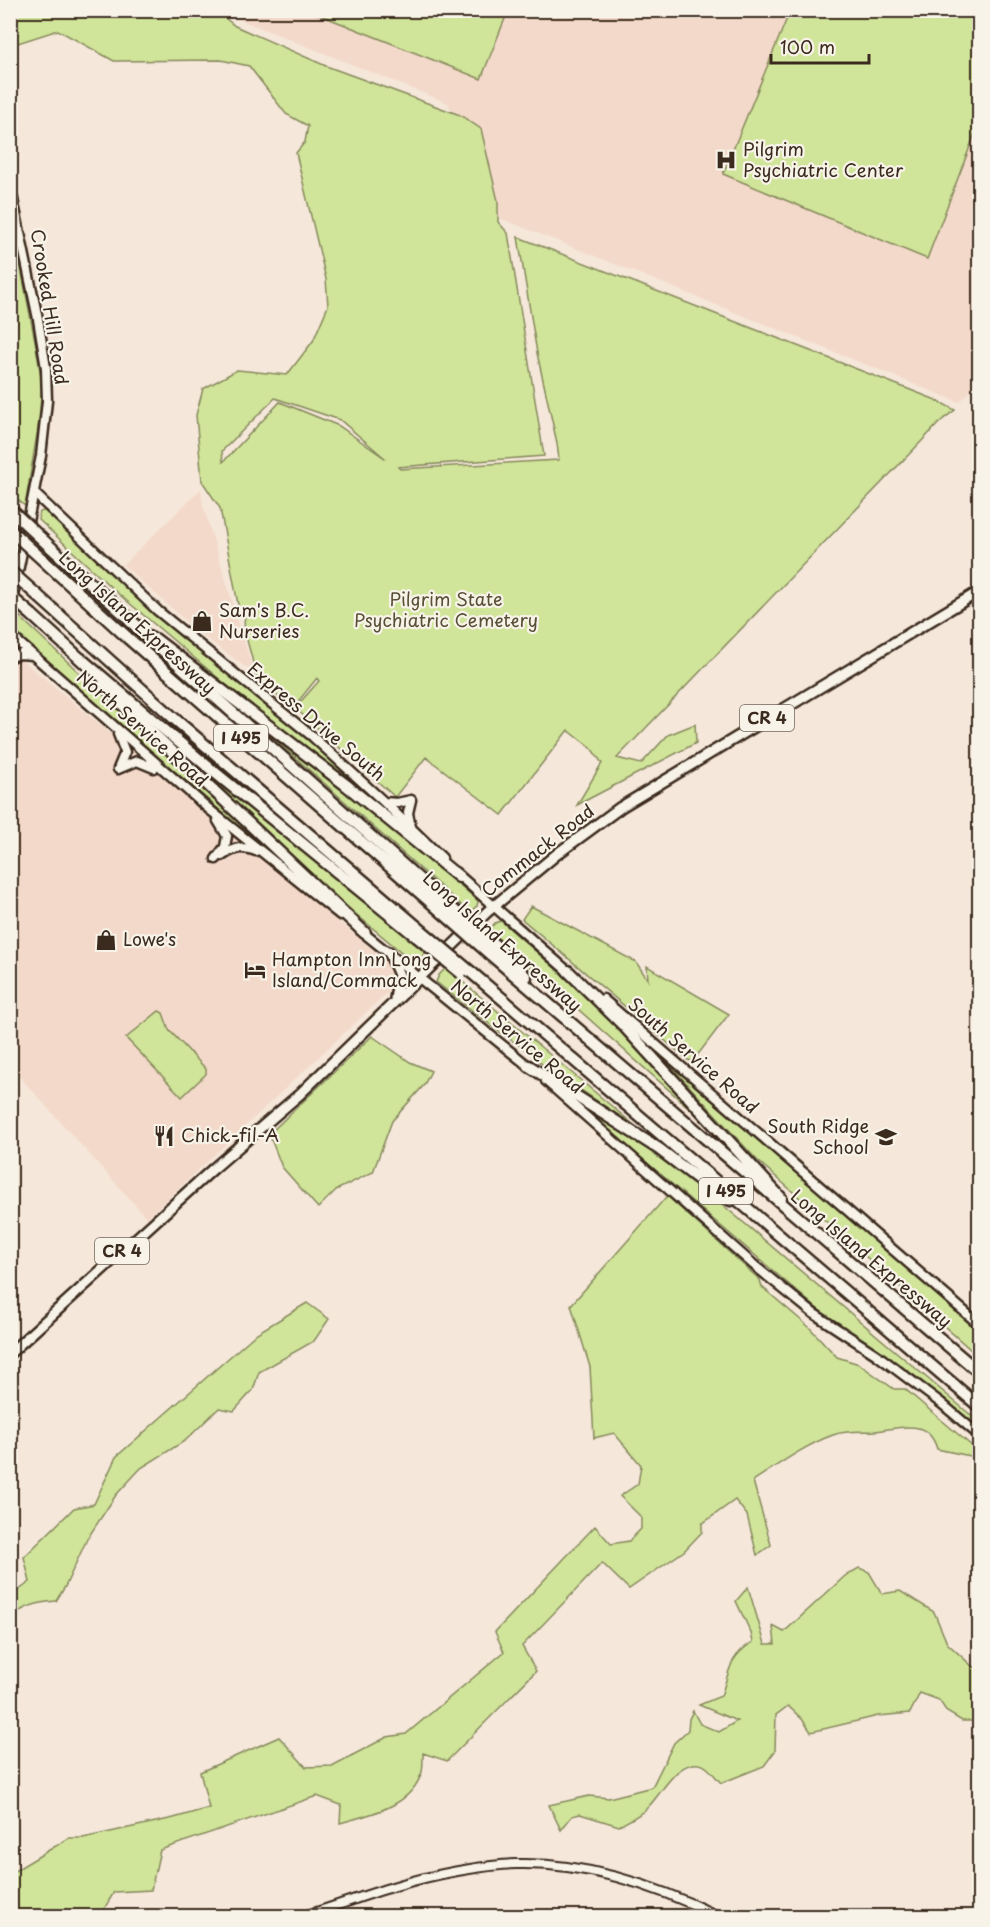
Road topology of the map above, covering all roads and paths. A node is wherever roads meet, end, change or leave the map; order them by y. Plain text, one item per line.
1 (10, 185) edge
2 (34, 493) junction
3 (11, 509) edge
4 (10, 530) edge
5 (10, 572) edge
6 (980, 591) edge
7 (10, 596) edge
8 (10, 612) edge
9 (130, 621) junction
10 (10, 635) edge
11 (32, 655) junction
12 (10, 657) edge
13 (81, 659) junction
14 (115, 729) junction
15 (175, 781) junction
16 (384, 802) junction
17 (210, 810) junction
18 (412, 828) junction
19 (263, 854) junction
20 (459, 876) junction
21 (493, 907) junction
22 (446, 909) junction
23 (365, 933) junction
24 (419, 934) junction
25 (389, 952) junction
26 (568, 972) junction
27 (419, 976) junction
28 (395, 1000) junction
29 (529, 1066) junction
30 (746, 1208) junction
31 (803, 1223) junction
32 (980, 1325) edge
33 (10, 1353) edge
34 (980, 1372) edge
35 (980, 1407) edge
36 (980, 1436) edge
37 (303, 1917) edge
38 (718, 1917) edge

1 - 2 main road, Crooked Hill Road
2 - 8 main road, Crooked Hill Road
2 - 16 main road, Express Drive South
3 - 9 highway, bridge
4 - 22 highway, Long Island Expressway / I 495, bridge
5 - 24 highway, I 495, bridge
6 - 21 main road, Commack Road / CR 4
7 - 13 highway, bridge
9 - 20 highway
9 - 22 highway
10 - 11 main road, North Service Road
11 - 12 main road
11 - 14 main road, North Service Road
13 - 23 highway
13 - 24 highway
14 - 15 main road, North Service Road
14 - 15 main road
15 - 17 main road, North Service Road
16 - 18 main road, Express Drive South
16 - 18 main road
17 - 19 main road, North Service Road
17 - 19 main road
18 - 20 main road, Express Drive South
19 - 23 main road, North Service Road
20 - 21 main road, Express Drive South
21 - 26 main road, South Service Road
21 - 27 main road, Commack Road / CR 4
22 - 31 highway, Long Island Expressway / I 495, bridge
23 - 25 main road, North Service Road
24 - 30 highway, I 495, bridge
25 - 27 main road, North Service Road
25 - 28 main road
26 - 31 highway
26 - 32 main road, South Service Road
27 - 28 main road, Commack Road / CR 4
27 - 29 main road, North Service Road
28 - 33 main road, Commack Road / CR 4
29 - 30 highway
29 - 36 main road, North Service Road
30 - 35 highway, I 495
31 - 34 highway, Long Island Expressway / I 495
37 - 38 street

